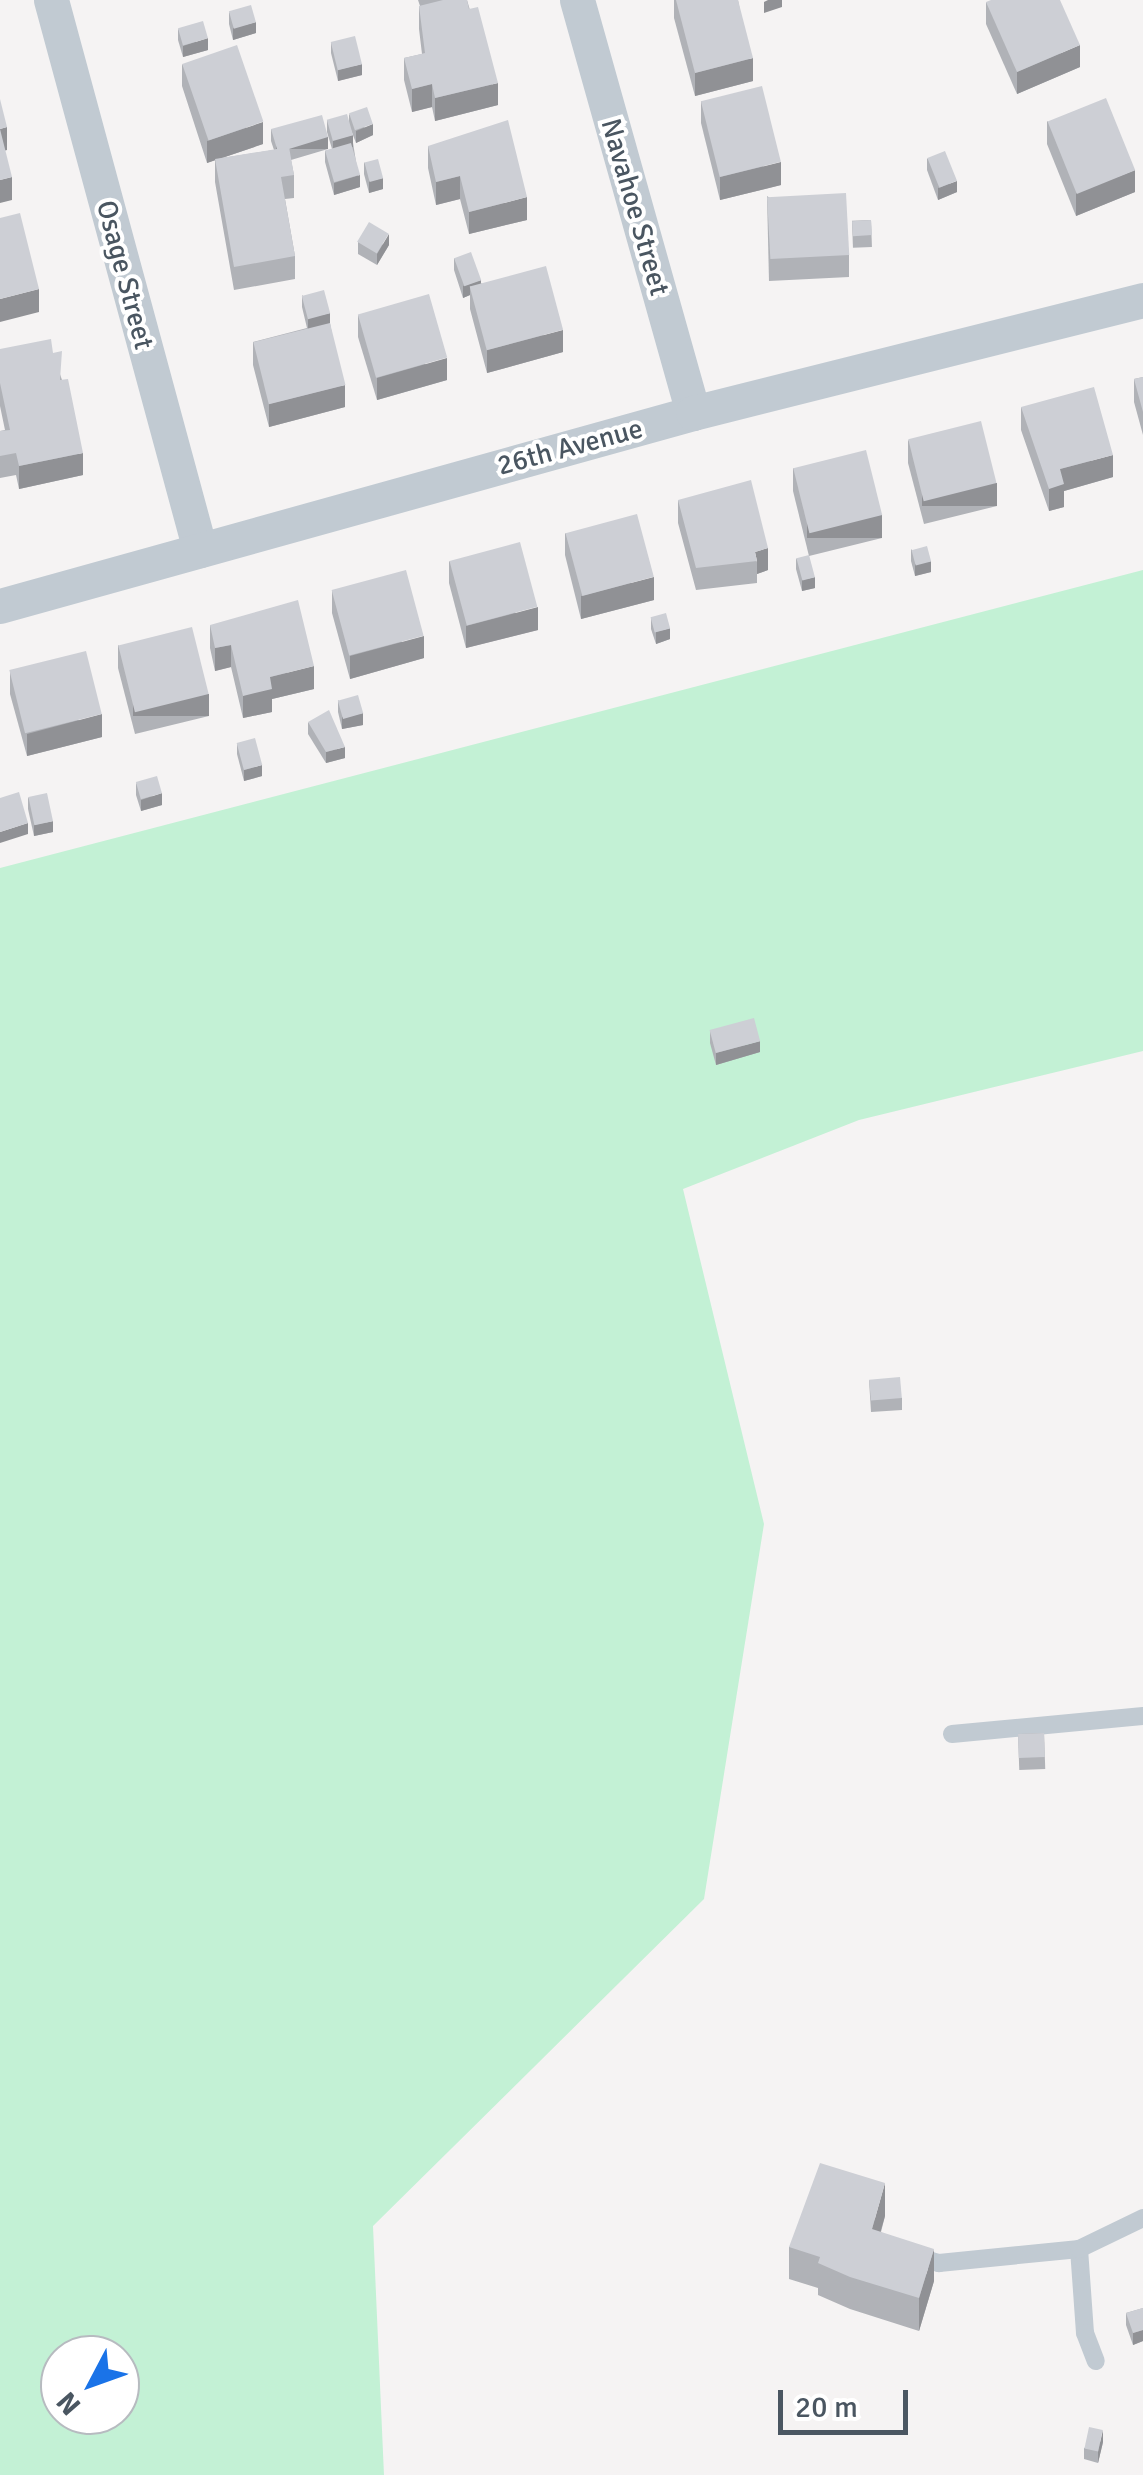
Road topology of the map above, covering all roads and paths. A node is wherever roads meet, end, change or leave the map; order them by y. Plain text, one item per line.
1 (50, 0) edge
2 (578, 0) edge
3 (1143, 300) edge
4 (693, 414) junction
5 (200, 550) junction
6 (0, 606) edge
7 (1143, 1716) edge
8 (952, 1734) dead end
9 (1143, 2218) edge
10 (1079, 2248) junction
11 (894, 2249) edge
12 (1096, 2361) dead end

1 - 5 street, Osage Street
2 - 4 street, Navahoe Street
3 - 4 street, 26th Avenue
4 - 5 street, 26th Avenue
5 - 6 street, 26th Avenue
7 - 8 lane
9 - 10 lane
10 - 11 lane
10 - 12 lane

